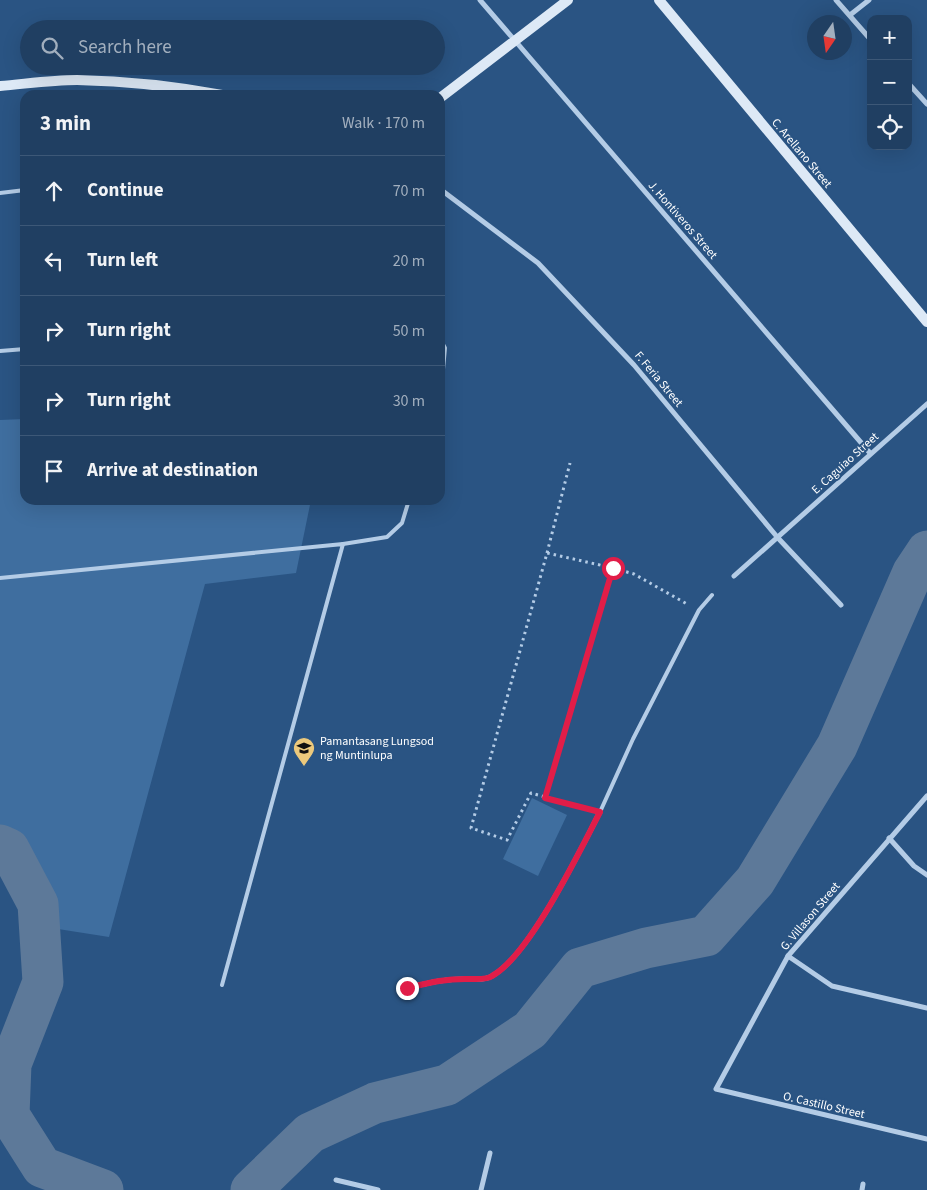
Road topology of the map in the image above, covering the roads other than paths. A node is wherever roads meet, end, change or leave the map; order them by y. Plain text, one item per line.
1 (480, 0) edge
2 (568, 0) edge
3 (659, 0) edge
4 (836, 0) edge
5 (869, 0) edge
6 (850, 15) joint
7 (852, 17) edge
8 (867, 35) edge
9 (514, 40) junction
10 (0, 86) edge
11 (912, 87) edge
12 (197, 90) edge
13 (445, 94) edge
14 (927, 104) edge
15 (20, 191) edge
16 (0, 193) edge
17 (445, 193) edge
18 (927, 322) edge
19 (20, 349) edge
20 (0, 351) edge
21 (927, 404) edge
22 (870, 453) junction
23 (407, 505) edge
24 (778, 538) junction
25 (343, 544) junction
26 (734, 576) dead end
27 (0, 578) edge
28 (712, 595) dead end
29 (841, 605) dead end
30 (927, 796) edge
31 (600, 812) joint
32 (889, 838) junction
33 (927, 875) edge
34 (788, 956) junction
35 (222, 985) dead end
36 (407, 988) dead end
37 (927, 1008) edge
38 (716, 1089) joint
39 (927, 1140) edge
40 (490, 1153) dead end
41 (336, 1180) dead end
42 (378, 1190) edge
43 (481, 1190) edge

1 - 9 street, J. Hontiveros Street
2 - 9 street
3 - 18 street, C. Arellano Street
4 - 6 street
5 - 6 street
7 - 8 street
9 - 13 street
9 - 22 street, J. Hontiveros Street
10 - 12 street
11 - 14 street
15 - 16 lane
17 - 24 street, F. Feria Street
19 - 20 lane
21 - 22 street, E. Caguiao Street
22 - 24 street, E. Caguiao Street
23 - 25 lane
24 - 26 street, E. Caguiao Street
24 - 29 street, F. Feria Street
25 - 27 lane
25 - 35 lane
28 - 31 lane
30 - 32 street, G. Villason Street
31 - 36 street
32 - 33 street
32 - 34 street, G. Villason Street
34 - 37 street
34 - 38 street, G. Villason Street
38 - 39 street, O. Castillo Street
40 - 43 street
41 - 42 street

